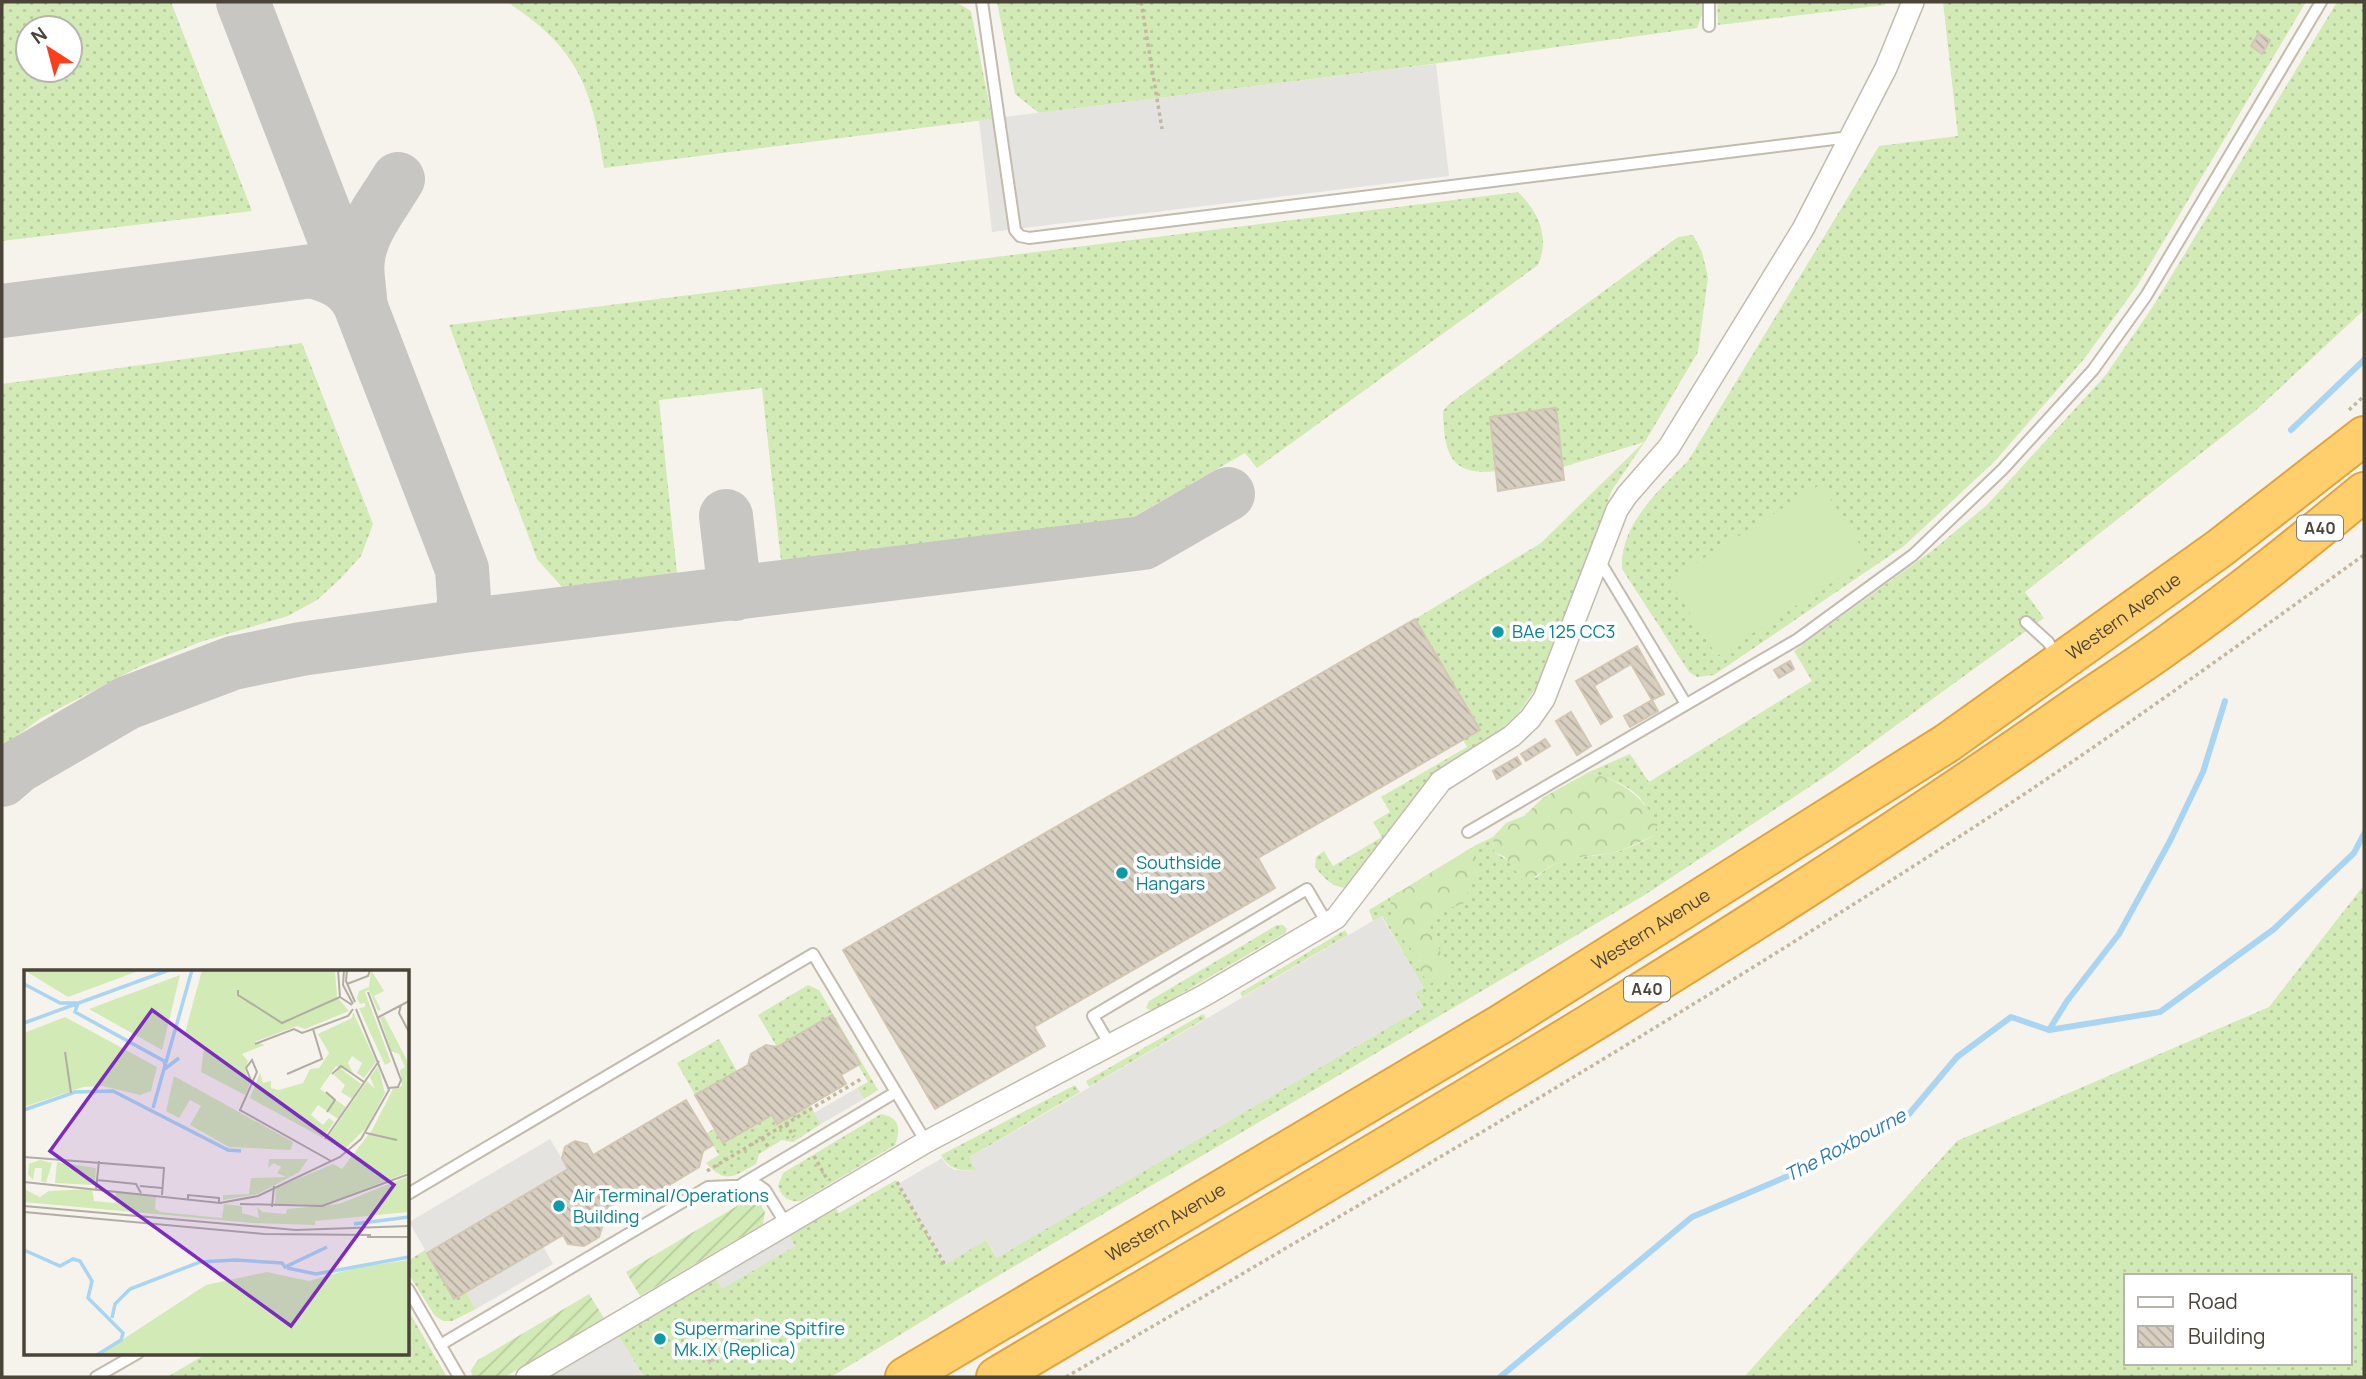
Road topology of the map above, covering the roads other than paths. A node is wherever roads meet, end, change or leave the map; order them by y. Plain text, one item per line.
1 (1709, 2) edge
2 (1913, 2) edge
3 (2321, 2) edge
4 (980, 4) edge
5 (1709, 26) dead end
6 (1850, 138) junction
7 (2364, 426) edge
8 (2364, 436) edge
9 (2318, 473) junction
10 (2364, 492) edge
11 (2364, 505) edge
12 (1598, 558) junction
13 (2276, 564) junction
14 (2026, 622) dead end
15 (2062, 662) junction
16 (1686, 704) junction
17 (1468, 832) dead end
18 (1327, 923) junction
19 (1110, 1045) junction
20 (896, 1092) junction
21 (926, 1142) junction
22 (741, 1185) junction
23 (410, 1193) edge
24 (786, 1224) junction
25 (410, 1292) edge
26 (440, 1345) junction
27 (136, 1354) edge
28 (96, 1377) edge
29 (459, 1377) edge
30 (527, 1377) edge
31 (905, 1377) edge
32 (996, 1377) edge

1 - 5 lane
2 - 6 street
3 - 16 lane
4 - 6 lane
6 - 12 street
7 - 9 highway
8 - 9 highway, Western Avenue / A40
9 - 15 highway, Western Avenue / A40
10 - 13 highway, A40
11 - 13 highway
12 - 16 lane
12 - 18 street
13 - 32 highway, A40
14 - 15 lane
15 - 31 highway, Western Avenue / A40
16 - 17 lane
18 - 19 street
18 - 19 lane
19 - 21 street
20 - 21 lane
20 - 22 lane
20 - 23 lane
21 - 24 street
22 - 24 lane
22 - 26 lane
24 - 30 street
25 - 26 lane
26 - 29 lane
27 - 28 lane

